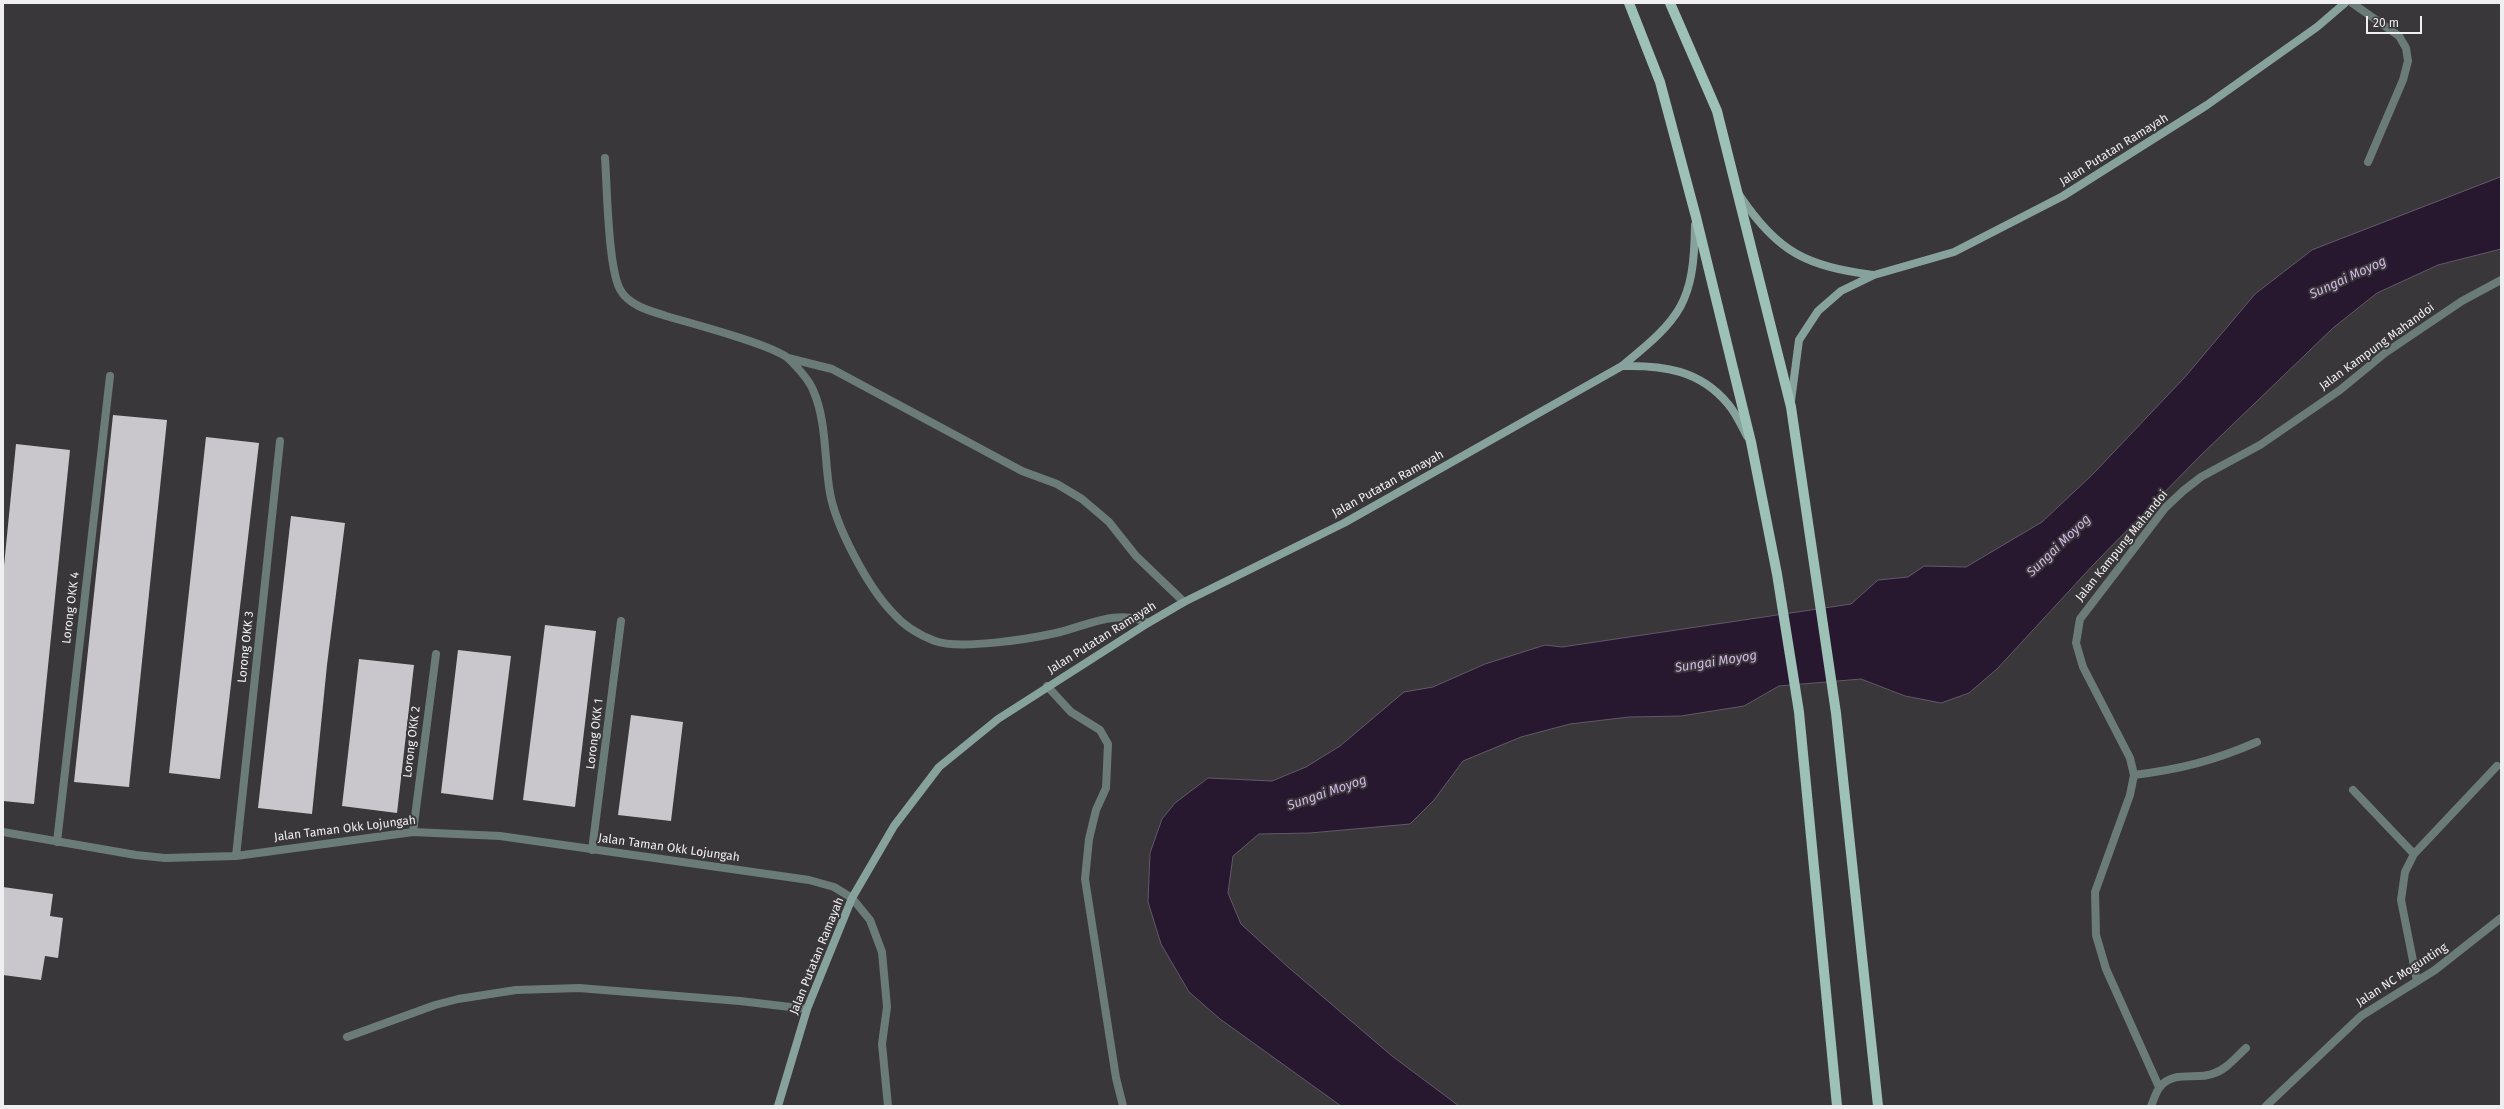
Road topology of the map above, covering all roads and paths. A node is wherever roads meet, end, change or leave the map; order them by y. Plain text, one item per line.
1 (1629, 3) edge
2 (1670, 3) edge
3 (2345, 3) edge
4 (2352, 3) edge
5 (605, 158) dead end
6 (2368, 162) dead end
7 (1738, 194) junction
8 (1696, 216) junction
9 (1874, 276) junction
10 (2501, 280) edge
11 (788, 358) junction
12 (1622, 366) junction
13 (110, 376) dead end
14 (1790, 407) junction
15 (280, 441) dead end
16 (1751, 442) junction
17 (1184, 602) junction
18 (621, 621) dead end
19 (1148, 623) junction
20 (436, 654) dead end
21 (1047, 686) junction
22 (2257, 742) dead end
23 (2497, 766) dead end
24 (2134, 775) junction
25 (2353, 790) dead end
26 (3, 832) edge
27 (413, 832) junction
28 (57, 842) junction
29 (592, 850) junction
30 (2414, 854) junction
31 (236, 856) junction
32 (852, 898) junction
33 (2501, 918) edge
34 (2417, 981) junction
35 (807, 1009) junction
36 (347, 1037) dead end
37 (2246, 1048) dead end
38 (2159, 1087) junction
39 (778, 1106) edge
40 (888, 1106) edge
41 (1123, 1106) edge
42 (1837, 1106) edge
43 (1878, 1106) edge
44 (2151, 1106) edge
45 (2266, 1106) edge

1 - 8 main road
2 - 7 main road
3 - 9 main road, Jalan Putatan Ramayah
4 - 6 street
5 - 11 street
7 - 9 main road, Jalan Putatan Ramayah
7 - 14 main road
8 - 12 main road, Jalan Putatan Ramayah
8 - 16 main road
9 - 14 main road, Jalan Putatan Ramayah
10 - 24 street, Jalan Kampung Mahandoi
11 - 17 street
11 - 19 street
12 - 16 main road, Jalan Putatan Ramayah
12 - 17 main road, Jalan Putatan Ramayah
13 - 28 street, Lorong OKK 4
14 - 43 main road
15 - 31 street, Lorong OKK 3
16 - 42 main road
17 - 19 main road, Jalan Putatan Ramayah
18 - 29 street, Lorong OKK 1
19 - 21 main road, Jalan Putatan Ramayah
20 - 27 street, Lorong OKK 2
21 - 32 main road, Jalan Putatan Ramayah
21 - 41 street
22 - 24 street
23 - 30 street
24 - 38 street, Jalan Kampung Mahandoi
25 - 30 street
26 - 28 street, Jalan Taman Okk Lojungah
27 - 29 street, Jalan Taman Okk Lojungah
27 - 31 street, Jalan Taman Okk Lojungah
28 - 31 street, Jalan Taman Okk Lojungah
29 - 32 street, Jalan Taman Okk Lojungah
30 - 34 street
32 - 35 main road, Jalan Putatan Ramayah
32 - 40 street, Jalan Taman Okk Lojungah
33 - 34 street, Jalan NC Mogunting
34 - 45 street, Jalan NC Mogunting
35 - 36 street
35 - 39 main road, Jalan Putatan Ramayah
37 - 38 street
38 - 44 street

